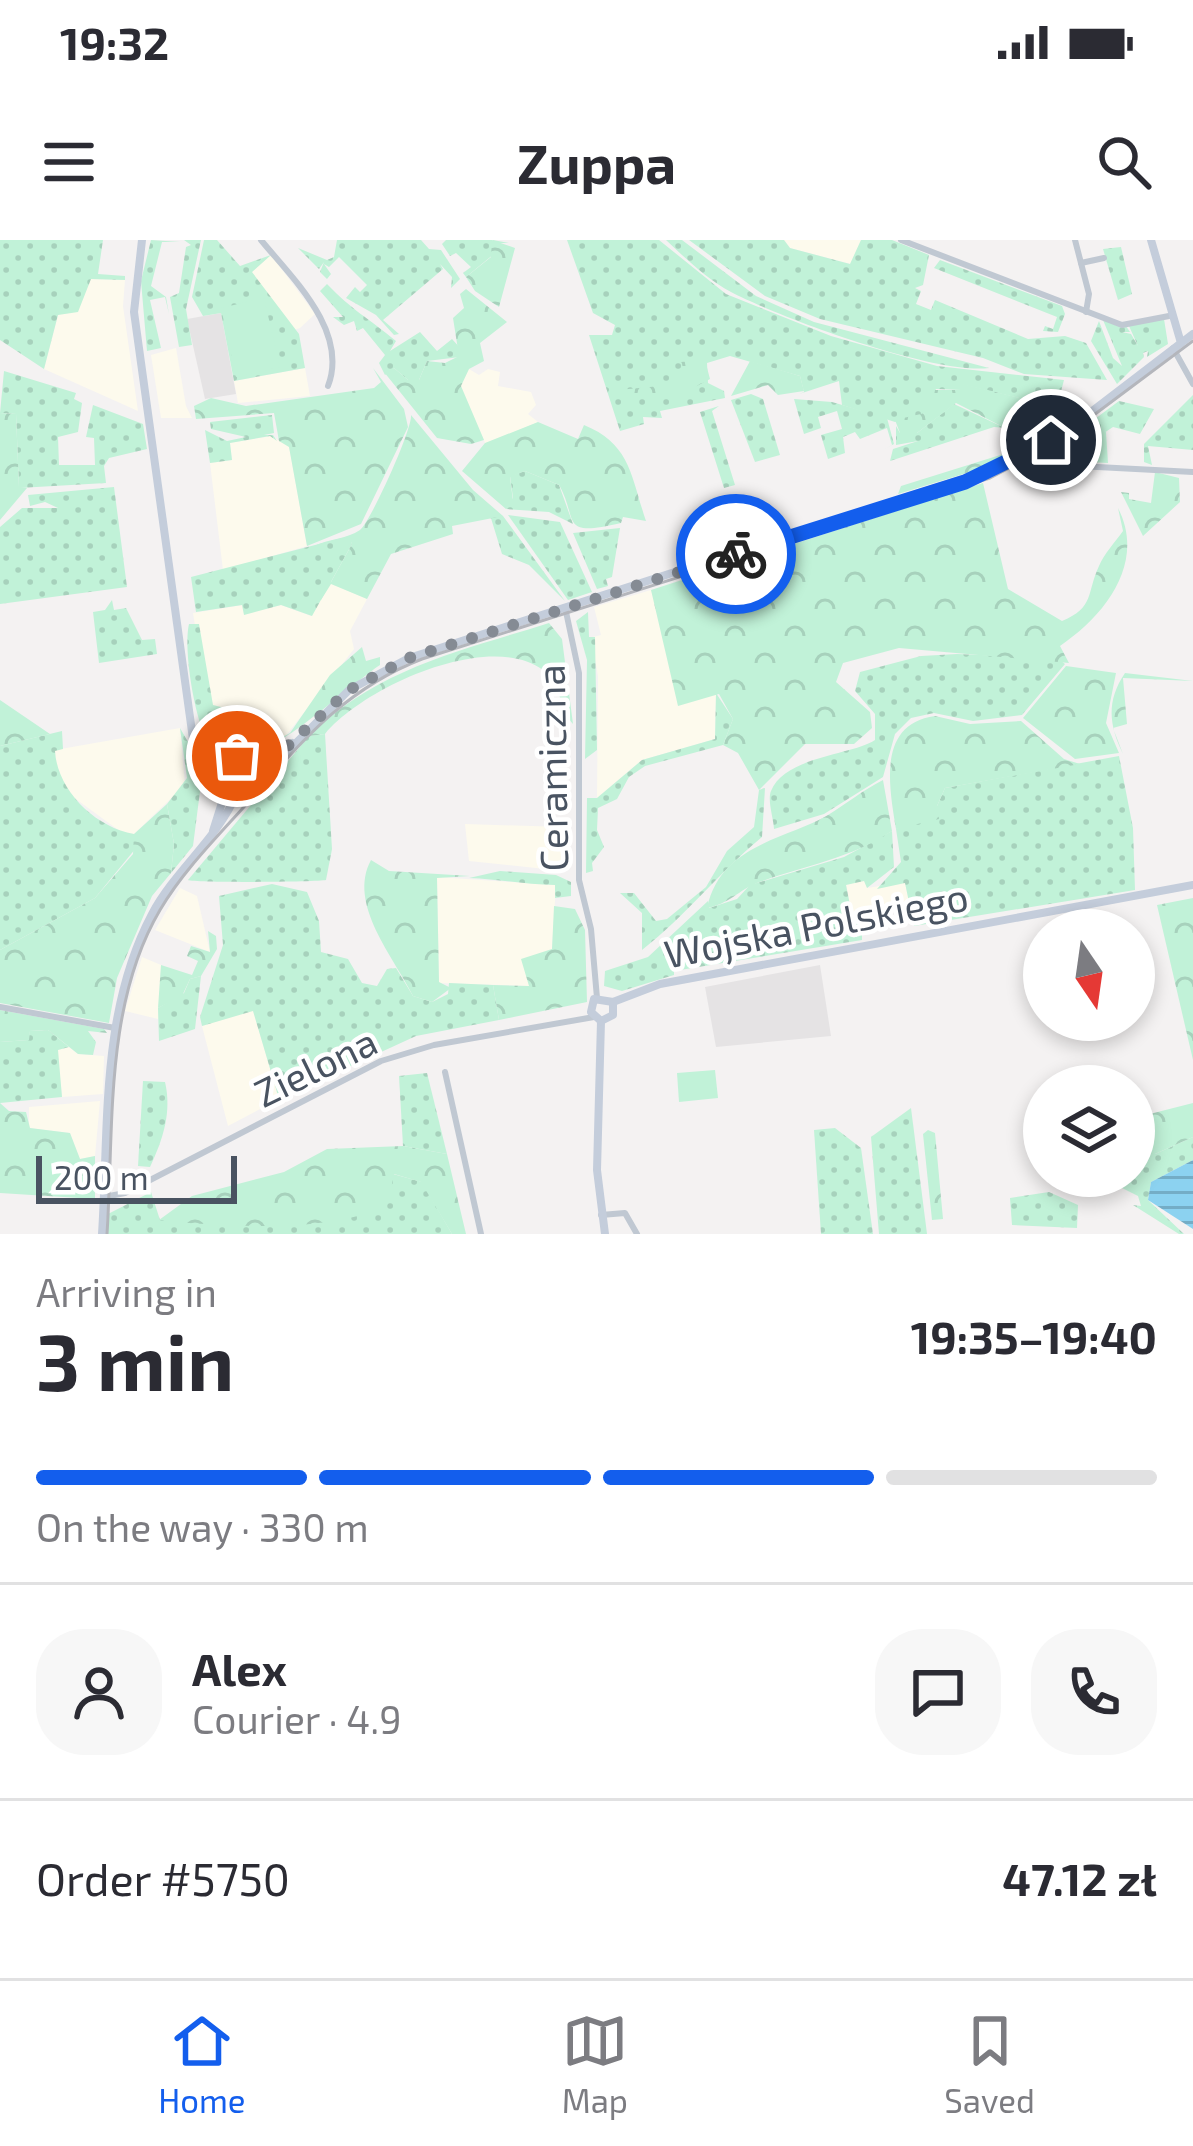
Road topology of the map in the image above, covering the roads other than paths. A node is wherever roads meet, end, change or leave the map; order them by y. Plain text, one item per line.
1 (142, 240) edge
2 (262, 240) edge
3 (901, 240) edge
4 (1075, 240) edge
5 (1151, 240) edge
6 (1104, 258) dead end
7 (1081, 263) junction
8 (1086, 312) junction
9 (1169, 316) junction
10 (1193, 334) edge
11 (1177, 346) junction
12 (1193, 384) edge
13 (328, 386) dead end
14 (1026, 455) junction
15 (1193, 472) edge
16 (565, 608) junction
17 (191, 730) junction
18 (224, 761) junction
19 (252, 766) junction
20 (218, 772) junction
21 (232, 791) junction
22 (1193, 885) edge
23 (613, 1002) junction
24 (0, 1007) edge
25 (596, 1011) junction
26 (115, 1028) junction
27 (445, 1072) dead end
28 (104, 1197) junction
29 (602, 1215) junction
30 (603, 1233) edge
31 (102, 1234) edge
32 (481, 1234) edge
33 (637, 1234) edge

1 - 17 street
2 - 13 street
3 - 8 street
4 - 7 street
5 - 9 street
6 - 7 street
7 - 8 street
8 - 9 street
9 - 11 street
10 - 11 street
11 - 12 street
11 - 14 street
14 - 15 street
14 - 16 street
16 - 19 street
16 - 25 street, Ceramiczna
17 - 18 street
17 - 20 street
18 - 19 street
18 - 20 street
19 - 21 street
20 - 21 street
21 - 26 street
22 - 23 street, Wojska Polskiego
23 - 25 street
23 - 25 street
24 - 26 street
25 - 28 street, Zielona
25 - 29 street
26 - 28 street
27 - 32 street
28 - 31 street
29 - 30 street
29 - 33 street

